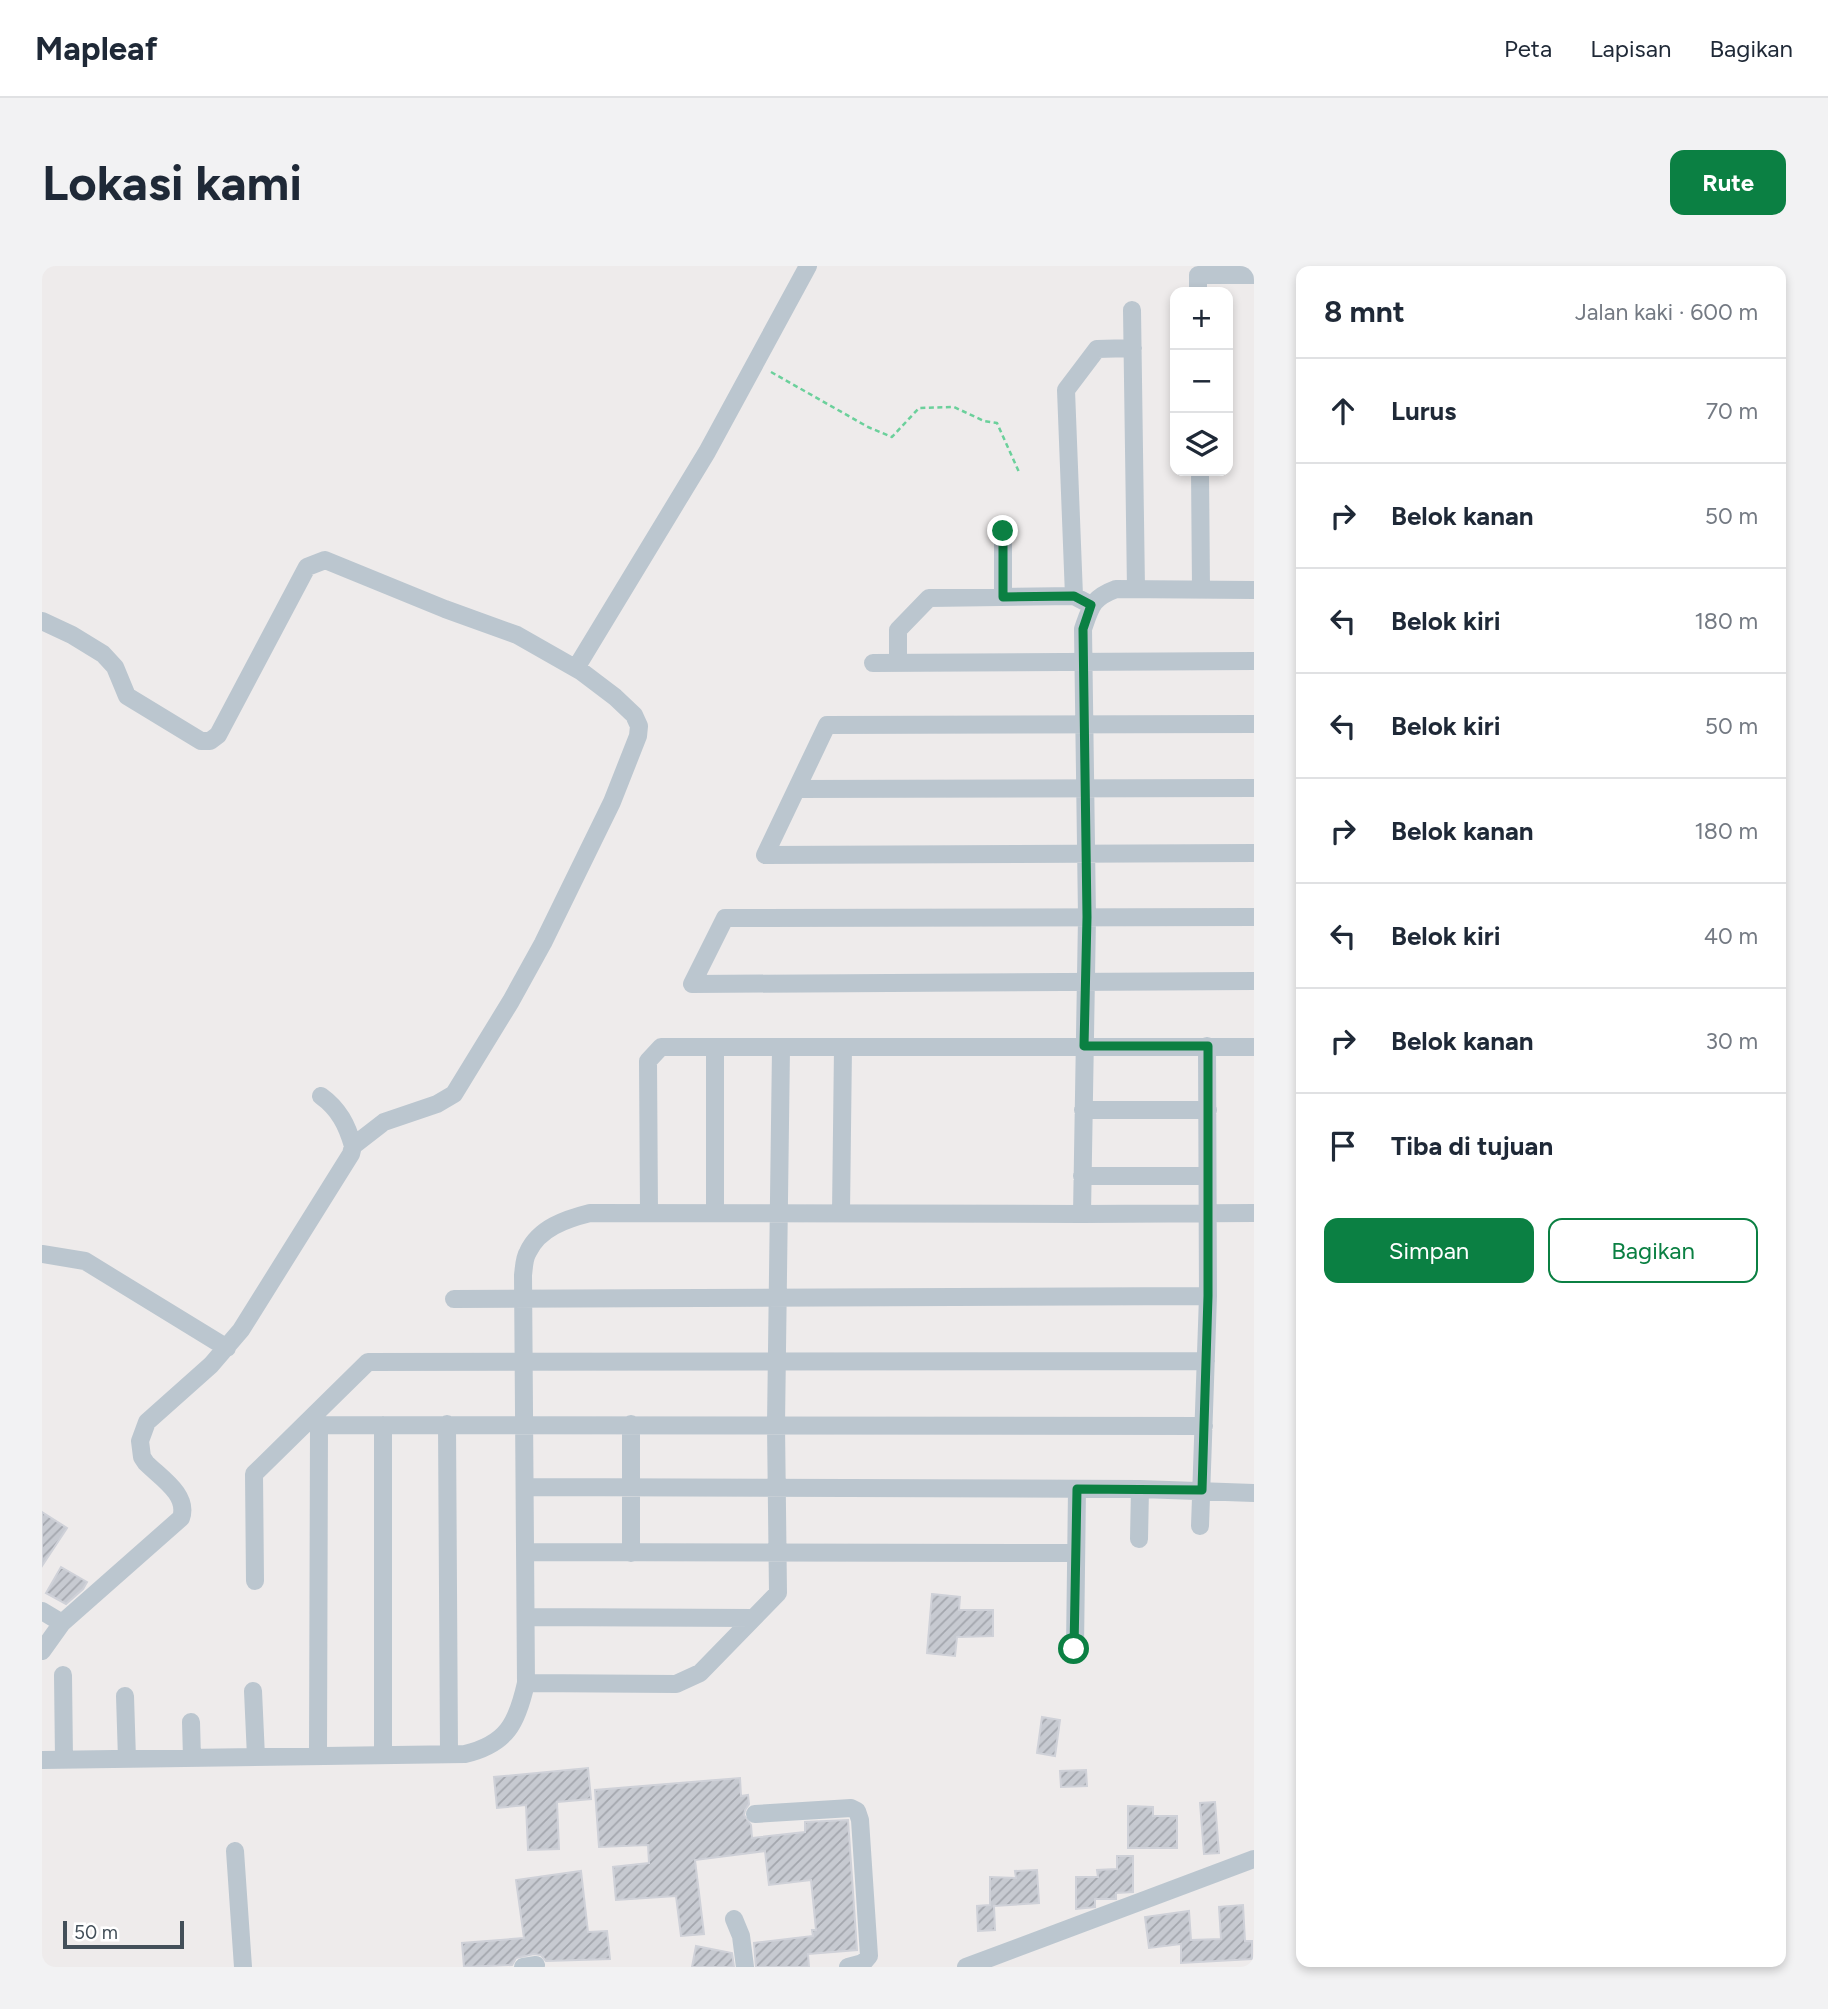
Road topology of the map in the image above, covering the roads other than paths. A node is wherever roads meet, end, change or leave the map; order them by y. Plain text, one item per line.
1 (808, 266) edge
2 (1208, 271) edge
3 (1254, 275) edge
4 (1198, 287) edge
5 (1132, 310) dead end
6 (1133, 348) junction
7 (1200, 476) edge
8 (1003, 531) dead end
9 (1136, 589) junction
10 (1201, 589) junction
11 (1254, 590) edge
12 (1074, 596) junction
13 (1003, 597) junction
14 (1091, 605) junction
15 (42, 621) edge
16 (1254, 660) edge
17 (1083, 661) junction
18 (898, 662) junction
19 (873, 663) dead end
20 (576, 668) junction
21 (1084, 724) junction
22 (1254, 724) edge
23 (1085, 788) junction
24 (1254, 788) edge
25 (797, 789) junction
26 (1086, 853) junction
27 (1254, 853) edge
28 (1087, 917) junction
29 (1254, 918) edge
30 (1085, 981) junction
31 (1254, 981) edge
32 (1084, 1046) junction
33 (1208, 1046) junction
34 (715, 1047) junction
35 (843, 1047) junction
36 (1254, 1047) edge
37 (781, 1048) junction
38 (321, 1096) dead end
39 (1083, 1110) junction
40 (1208, 1110) junction
41 (353, 1146) junction
42 (1082, 1176) junction
43 (1208, 1176) junction
44 (649, 1213) junction
45 (715, 1213) junction
46 (779, 1213) junction
47 (841, 1213) junction
48 (1208, 1213) junction
49 (1254, 1213) edge
50 (1082, 1214) junction
51 (42, 1254) edge
52 (1208, 1296) junction
53 (524, 1298) junction
54 (453, 1299) dead end
55 (777, 1299) junction
56 (227, 1348) junction
57 (1206, 1361) junction
58 (777, 1362) junction
59 (524, 1363) junction
60 (447, 1424) junction
61 (524, 1424) junction
62 (631, 1424) junction
63 (383, 1425) junction
64 (776, 1425) junction
65 (1204, 1426) junction
66 (525, 1487) junction
67 (631, 1488) junction
68 (777, 1488) junction
69 (1077, 1489) junction
70 (1140, 1489) junction
71 (1202, 1490) junction
72 (1254, 1493) edge
73 (1200, 1526) dead end
74 (1139, 1539) dead end
75 (526, 1552) junction
76 (631, 1553) junction
77 (778, 1553) junction
78 (1076, 1553) junction
79 (255, 1581) dead end
80 (42, 1611) edge
81 (526, 1617) junction
82 (753, 1618) junction
83 (62, 1623) junction
84 (1074, 1649) dead end
85 (42, 1651) edge
86 (63, 1675) dead end
87 (526, 1683) junction
88 (253, 1691) dead end
89 (125, 1696) dead end
90 (191, 1722) dead end
91 (449, 1754) junction
92 (383, 1755) junction
93 (318, 1756) junction
94 (256, 1757) junction
95 (192, 1758) junction
96 (127, 1759) junction
97 (42, 1760) edge
98 (64, 1760) junction
99 (755, 1814) dead end
100 (235, 1851) dead end
101 (1254, 1859) edge
102 (734, 1919) dead end
103 (243, 1967) edge
104 (745, 1967) edge
105 (848, 1967) edge
106 (966, 1967) edge

1 - 20 street
2 - 3 street
2 - 4 street
5 - 6 street
6 - 9 street
6 - 12 street
7 - 10 street
8 - 13 street
9 - 10 street
9 - 14 street
10 - 11 street
12 - 13 street
12 - 14 street
13 - 18 street
14 - 17 street
15 - 20 street
16 - 17 street
17 - 18 street
17 - 21 street
18 - 19 street
20 - 41 street
21 - 22 street
21 - 23 street
21 - 25 street
23 - 24 street
23 - 25 street
23 - 26 street
25 - 26 street
26 - 27 street
26 - 28 street
28 - 29 street
28 - 30 street
28 - 30 street
30 - 31 street
30 - 32 street
32 - 33 street
32 - 35 street
32 - 39 street
33 - 36 street
33 - 40 street
34 - 37 street
34 - 44 street
34 - 45 street
35 - 37 street
35 - 47 street
37 - 46 street
38 - 41 street
39 - 40 street
39 - 42 street
40 - 43 street
41 - 56 street
42 - 43 street
42 - 50 street
43 - 48 street
44 - 45 street
44 - 53 street
45 - 46 street
46 - 47 street
46 - 55 street
47 - 50 street
48 - 49 street
48 - 50 street
48 - 52 street
51 - 56 street
52 - 55 street
52 - 57 street
53 - 54 street
53 - 55 street
53 - 59 street
55 - 58 street
56 - 83 street
57 - 58 street
57 - 65 street
58 - 59 street
58 - 64 street
59 - 61 street
59 - 79 street
60 - 61 street
60 - 63 street
60 - 91 street
61 - 62 street
61 - 64 street
61 - 66 street
62 - 64 street
62 - 67 street
63 - 92 street
63 - 93 street
64 - 65 street
64 - 68 street
65 - 71 street
66 - 67 street
66 - 75 street
67 - 68 street
67 - 76 street
68 - 69 street
68 - 77 street
69 - 70 street
69 - 78 street
70 - 71 street
70 - 74 street
71 - 72 street
71 - 73 street
75 - 76 street
75 - 81 street
76 - 77 street
77 - 78 street
77 - 82 street
78 - 84 street
80 - 83 street
81 - 82 street
81 - 87 street
82 - 87 street
83 - 85 street
86 - 98 street
87 - 91 street
88 - 94 street
89 - 96 street
90 - 95 street
91 - 92 street
92 - 93 street
93 - 94 street
94 - 95 street
95 - 96 street
96 - 98 street
97 - 98 street
99 - 105 street
100 - 103 street
101 - 106 street
102 - 104 street

